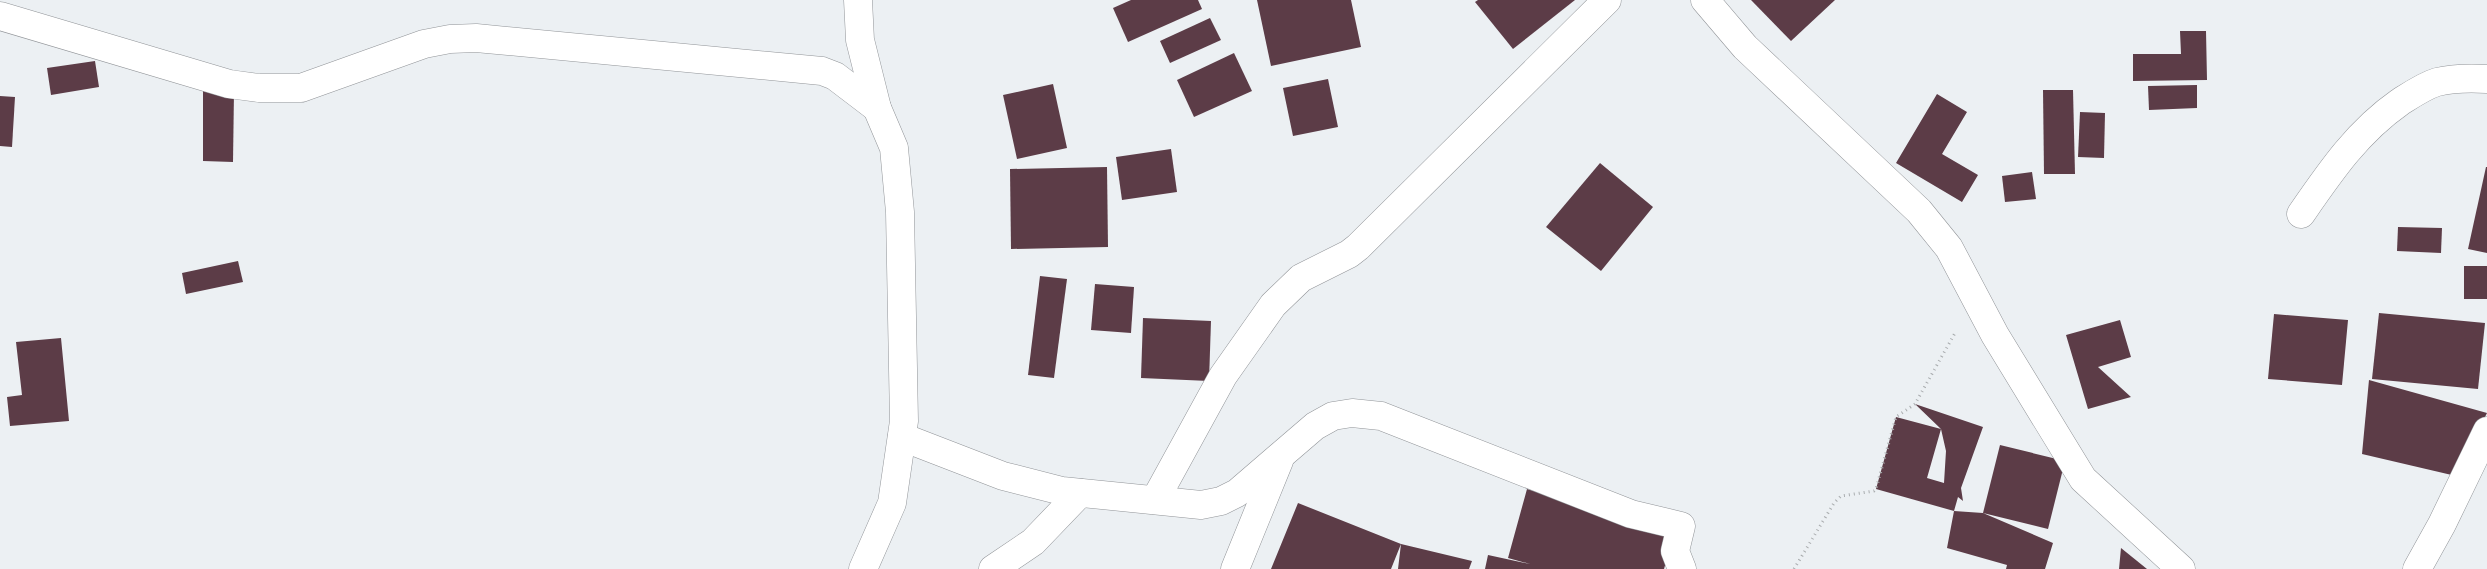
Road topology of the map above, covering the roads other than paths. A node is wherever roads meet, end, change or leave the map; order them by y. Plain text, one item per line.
1 (858, 0) edge
2 (1607, 0) edge
3 (1705, 0) edge
4 (0, 16) edge
5 (2487, 79) edge
6 (877, 108) junction
7 (2301, 214) dead end
8 (2487, 431) edge
9 (902, 438) junction
10 (1281, 455) junction
11 (1080, 493) junction
12 (1155, 500) junction
13 (2182, 567) edge
14 (863, 569) edge
15 (993, 569) edge
16 (1235, 569) edge
17 (1682, 569) edge
18 (2416, 569) edge

1 - 6 street
2 - 12 street
3 - 13 street
4 - 6 street
5 - 7 street
6 - 9 street
8 - 18 street
9 - 11 street
9 - 14 street
10 - 12 street
10 - 16 street
10 - 17 street
11 - 12 street
11 - 15 street

